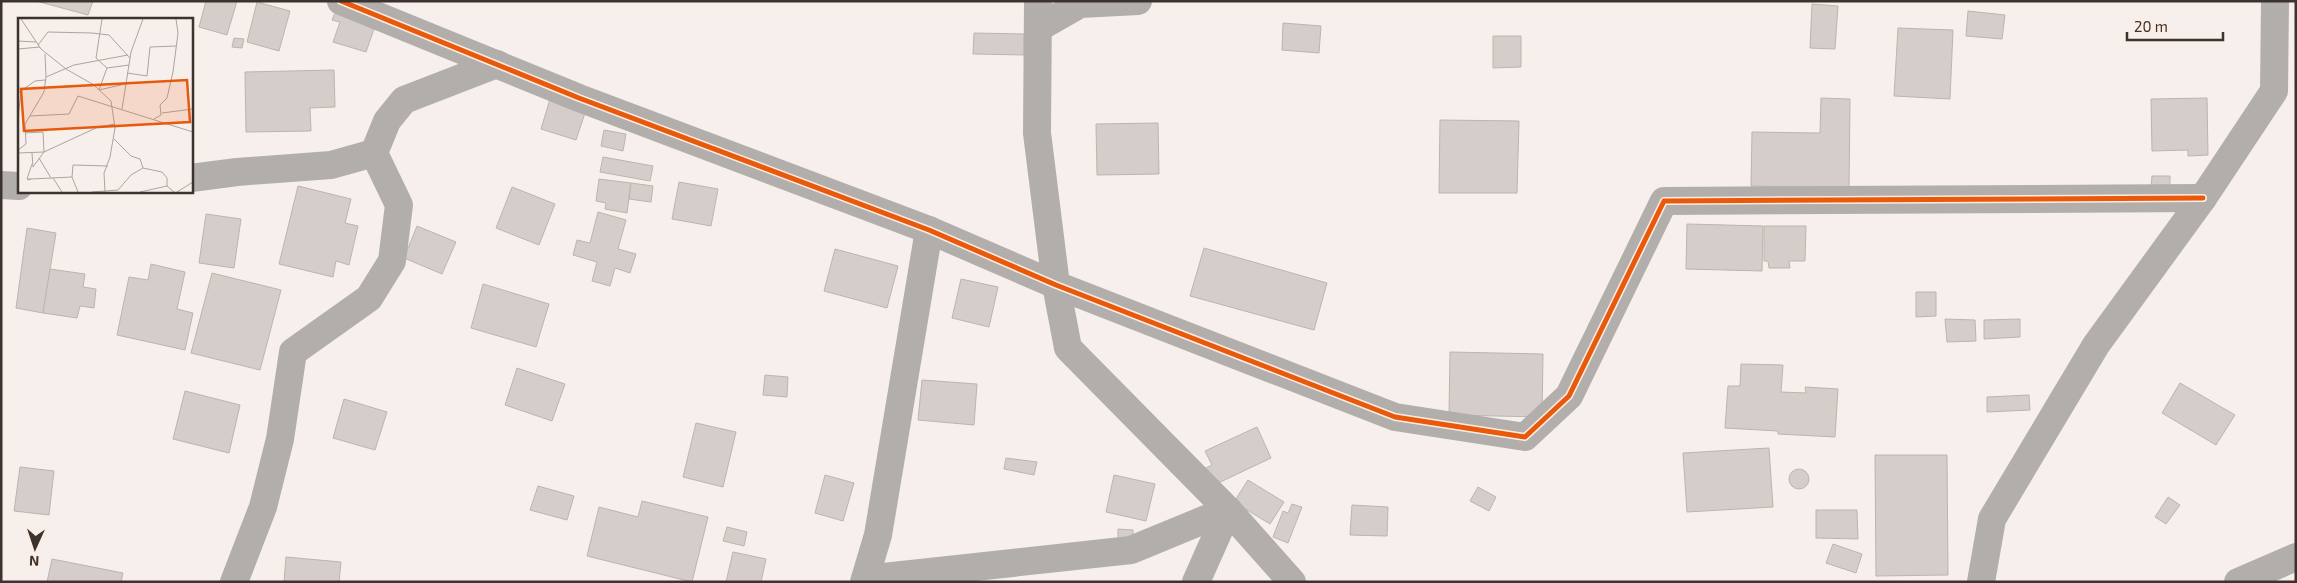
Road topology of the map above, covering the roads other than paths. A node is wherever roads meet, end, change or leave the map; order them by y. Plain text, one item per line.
1 (341, 1) edge
2 (1038, 1) edge
3 (1138, 1) edge
4 (2274, 1) edge
5 (1038, 28) junction
6 (497, 64) junction
7 (2285, 89) edge
8 (374, 153) junction
9 (192, 178) edge
10 (1, 186) edge
11 (18, 186) edge
12 (2203, 198) junction
13 (929, 230) junction
14 (1056, 285) junction
15 (1228, 510) junction
16 (2296, 557) edge
17 (865, 580) edge
18 (234, 582) edge
19 (1196, 582) edge
20 (1292, 582) edge
21 (1981, 582) edge
22 (2238, 582) edge

1 - 6 street
2 - 5 street
3 - 5 street
4 - 7 street
5 - 14 street
6 - 8 street
6 - 13 street
7 - 12 street
8 - 9 street
8 - 18 street
10 - 11 street
12 - 14 street
12 - 21 street
13 - 14 street
13 - 17 street
14 - 15 street
15 - 17 street
15 - 19 street
15 - 20 street
16 - 22 street

